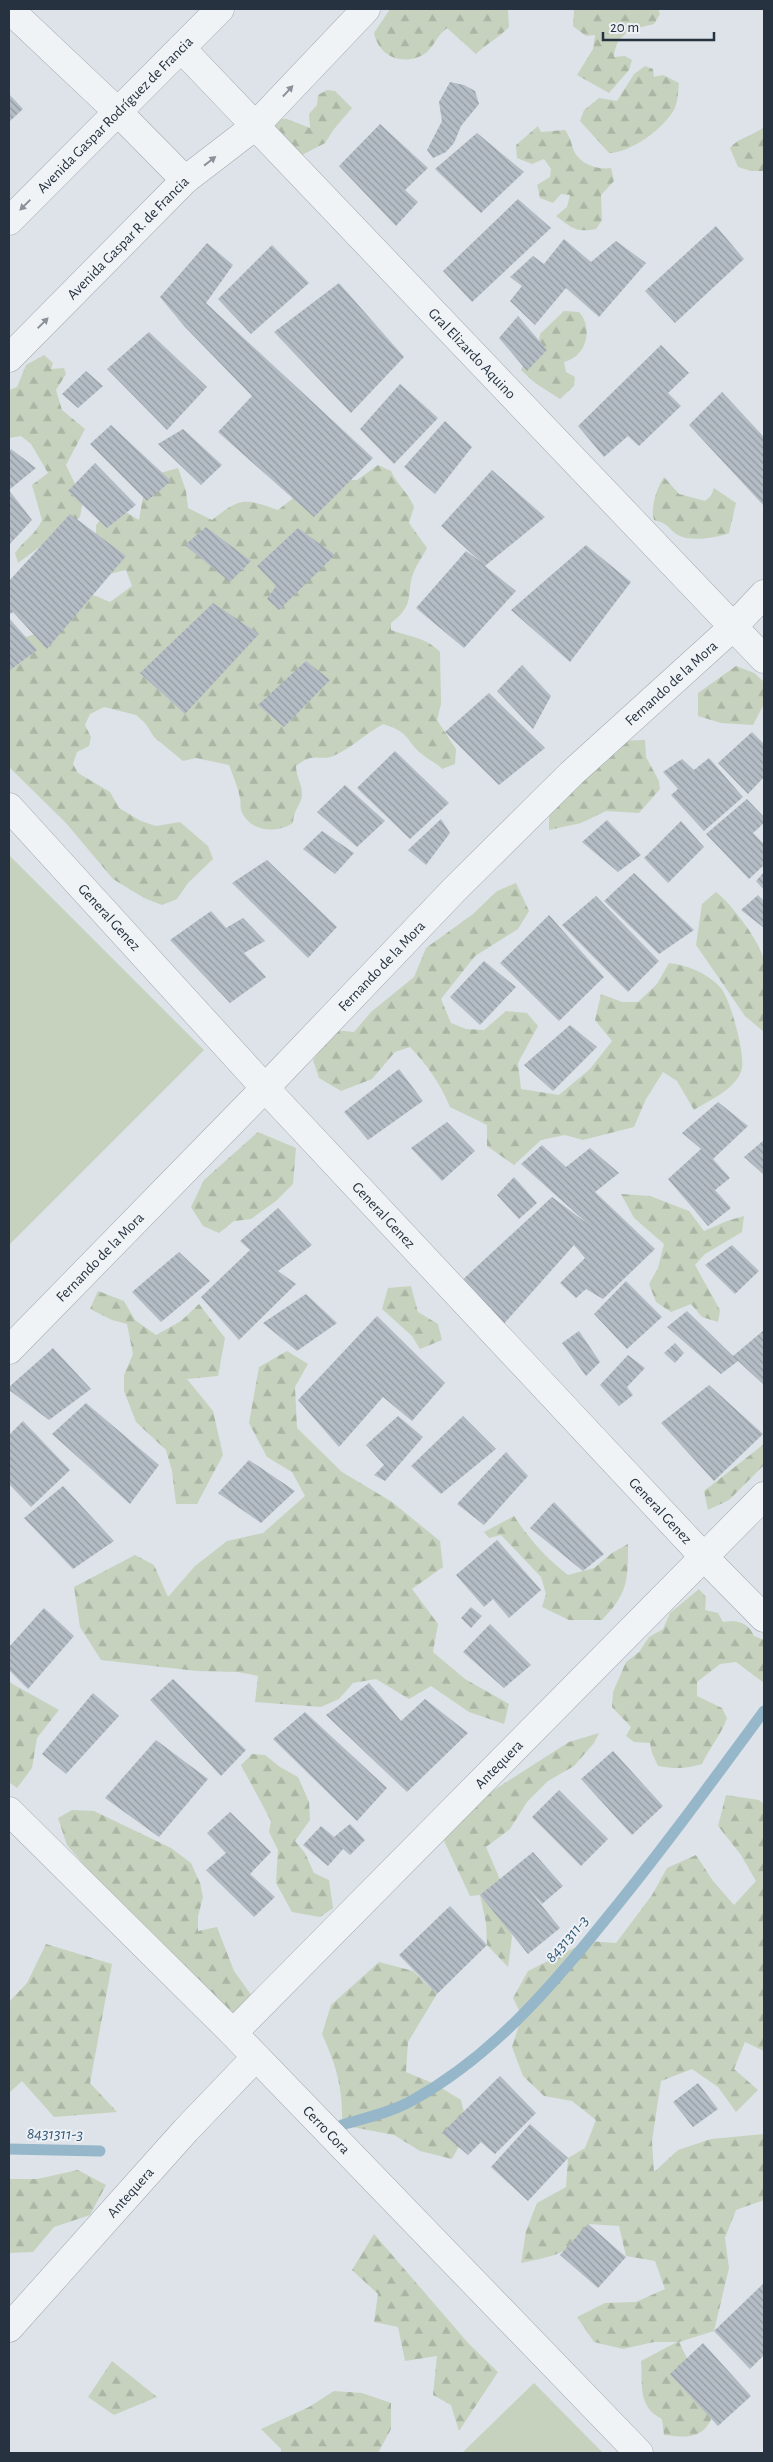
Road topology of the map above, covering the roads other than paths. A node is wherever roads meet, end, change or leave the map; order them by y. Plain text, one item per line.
1 (9, 9) edge
2 (220, 9) edge
3 (366, 9) edge
4 (181, 48) junction
5 (118, 112) junction
6 (254, 127) junction
7 (185, 180) junction
8 (9, 221) edge
9 (9, 358) edge
10 (764, 594) edge
11 (733, 627) junction
12 (764, 659) edge
13 (9, 807) edge
14 (265, 1088) junction
15 (9, 1350) edge
16 (764, 1496) edge
17 (704, 1557) junction
18 (764, 1618) edge
19 (9, 1811) edge
20 (232, 2033) junction
21 (256, 2057) junction
22 (9, 2328) edge
23 (639, 2453) edge

1 - 5 street
2 - 4 street, Avenida Gaspar Rodríguez de Francia
6 -> 3 street
4 - 5 street, Avenida Gaspar Rodríguez de Francia
4 - 6 street, Gral Elizardo Aquino
5 - 7 street
5 -> 8 street, Avenida Gaspar Rodríguez de Francia
7 -> 6 street, Avenida Gaspar R. de Francia
6 - 11 street, Gral Elizardo Aquino
9 -> 7 street, Avenida Gaspar R. de Francia
10 - 11 street, Fernando de la Mora
11 - 12 street, Gral Elizardo Aquino
11 - 14 street, Fernando de la Mora
13 - 14 street, General Genez
14 - 15 street, Fernando de la Mora
14 - 17 street, General Genez
16 - 17 street, Antequera
17 - 18 street, General Genez
17 - 20 street, Antequera
19 - 20 street, Cerro Cora
20 - 21 street, Cerro Cora
21 - 22 street, Antequera
21 - 23 street, Cerro Cora

